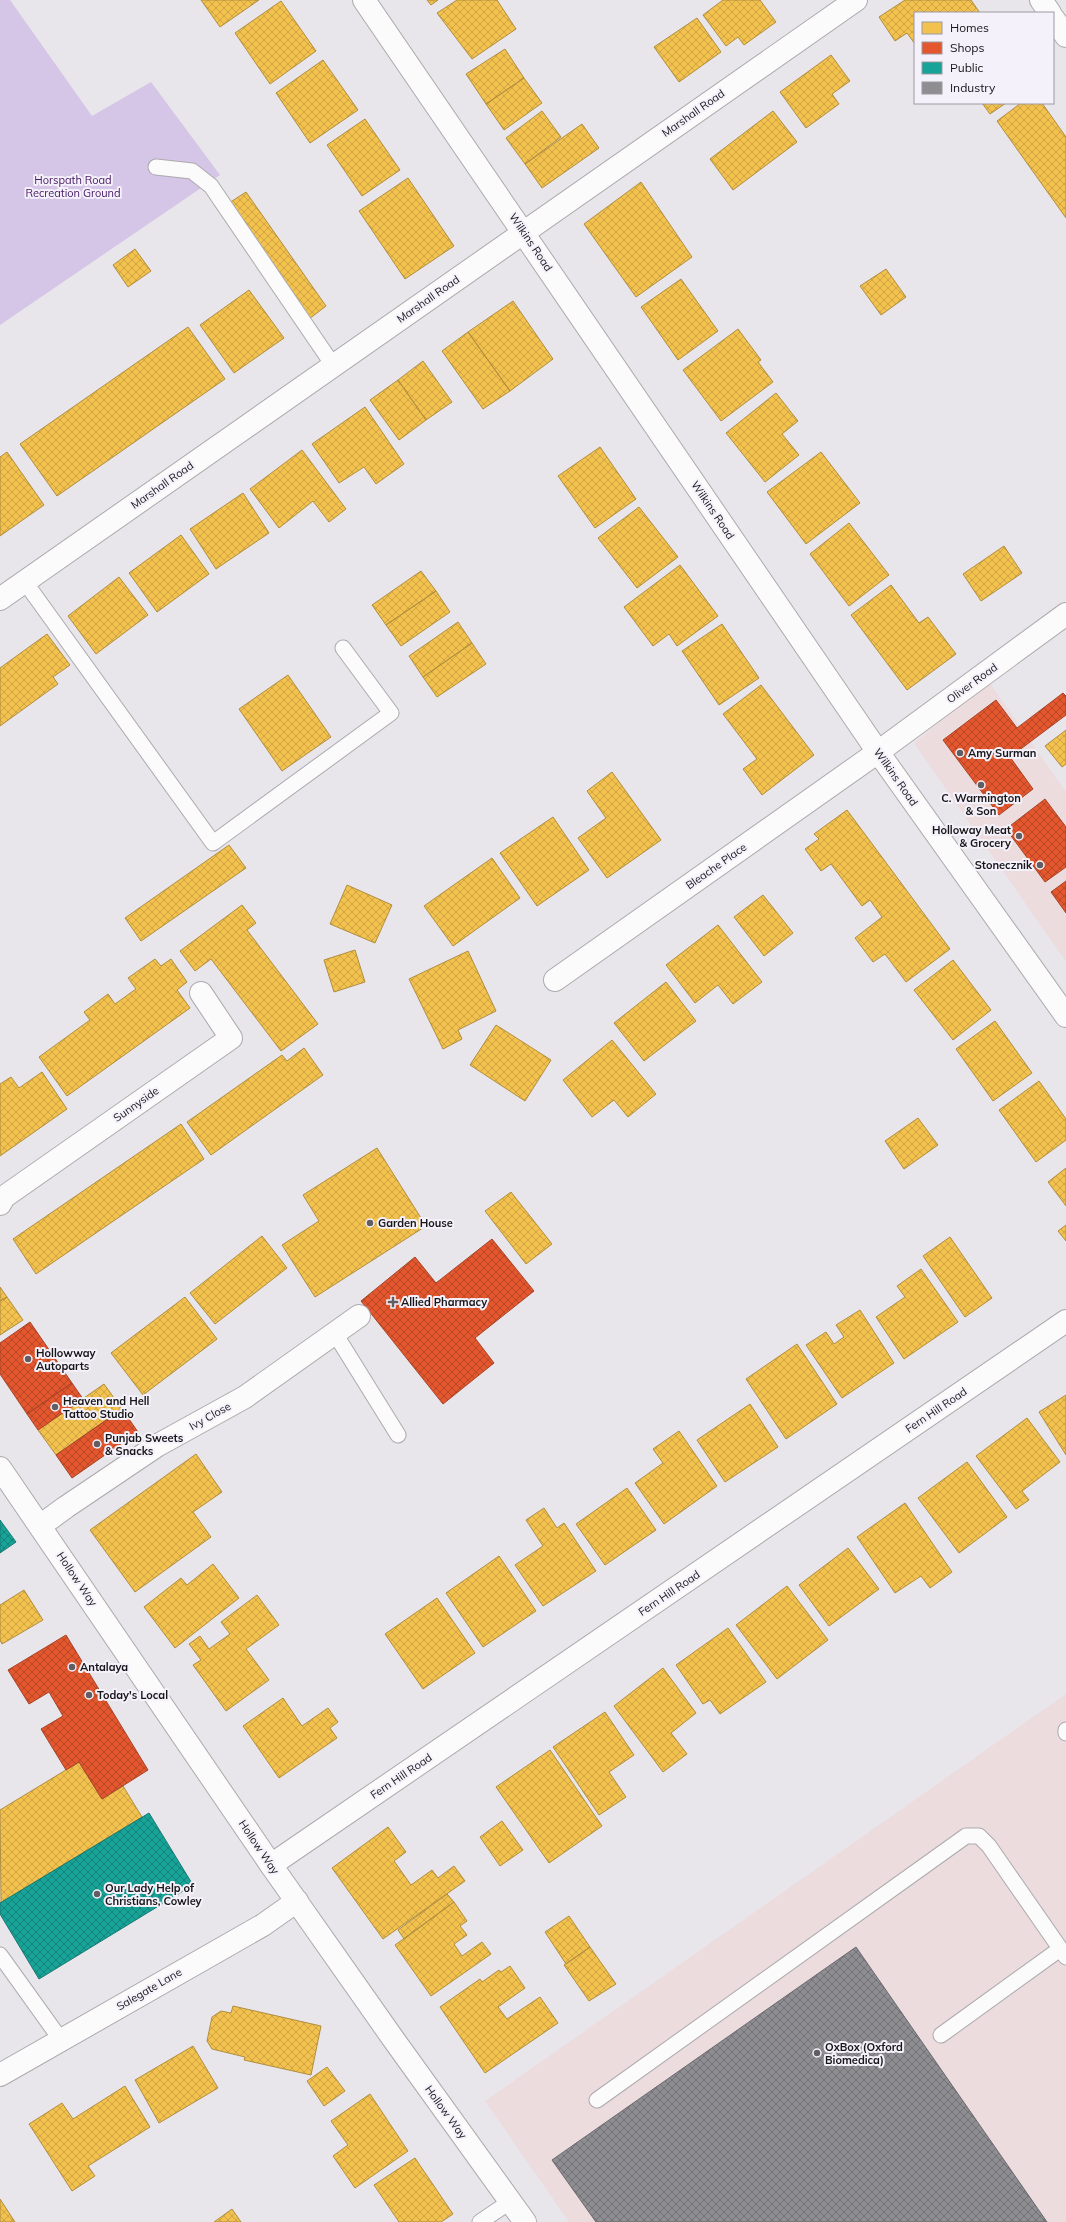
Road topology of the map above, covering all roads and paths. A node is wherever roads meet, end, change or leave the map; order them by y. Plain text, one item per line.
1 (364, 0) edge
2 (856, 0) edge
3 (1041, 0) edge
4 (1049, 12) edge
5 (1054, 19) edge
6 (1066, 36) edge
7 (156, 167) dead end
8 (524, 232) junction
9 (333, 365) junction
10 (25, 582) junction
11 (0, 599) edge
12 (1066, 614) edge
13 (344, 648) dead end
14 (878, 752) junction
15 (555, 980) dead end
16 (201, 993) dead end
17 (1066, 1016) edge
18 (0, 1204) edge
19 (358, 1316) dead end
20 (1066, 1321) edge
21 (334, 1332) junction
22 (398, 1435) dead end
23 (0, 1468) edge
24 (40, 1526) junction
25 (271, 1865) junction
26 (297, 1901) junction
27 (1063, 1953) edge
28 (0, 1955) edge
29 (941, 2036) dead end
30 (61, 2040) junction
31 (0, 2075) edge
32 (596, 2100) dead end
33 (512, 2201) junction
34 (480, 2222) edge
35 (525, 2222) edge

1 - 8 street, Wilkins Road
2 - 8 street, Marshall Road
3 - 4 street
5 - 6 street
7 - 9 lane
8 - 9 street, Marshall Road
8 - 14 street, Wilkins Road
9 - 10 street, Marshall Road
10 - 11 street, Marshall Road
10 - 13 lane
12 - 14 street, Oliver Road
14 - 15 street, Bleache Place
14 - 17 street, Wilkins Road
16 - 18 street, Sunnyside
19 - 21 street, Ivy Close
20 - 25 street, Fern Hill Road
21 - 22 lane
21 - 24 street, Ivy Close
23 - 24 street, Hollow Way
24 - 25 street, Hollow Way
25 - 26 street, Hollow Way
26 - 30 street, Salegate Lane
26 - 33 street, Hollow Way
27 - 29 lane
27 - 32 lane
28 - 30 lane
30 - 31 street, Salegate Lane
33 - 34 lane
33 - 35 street, Hollow Way

